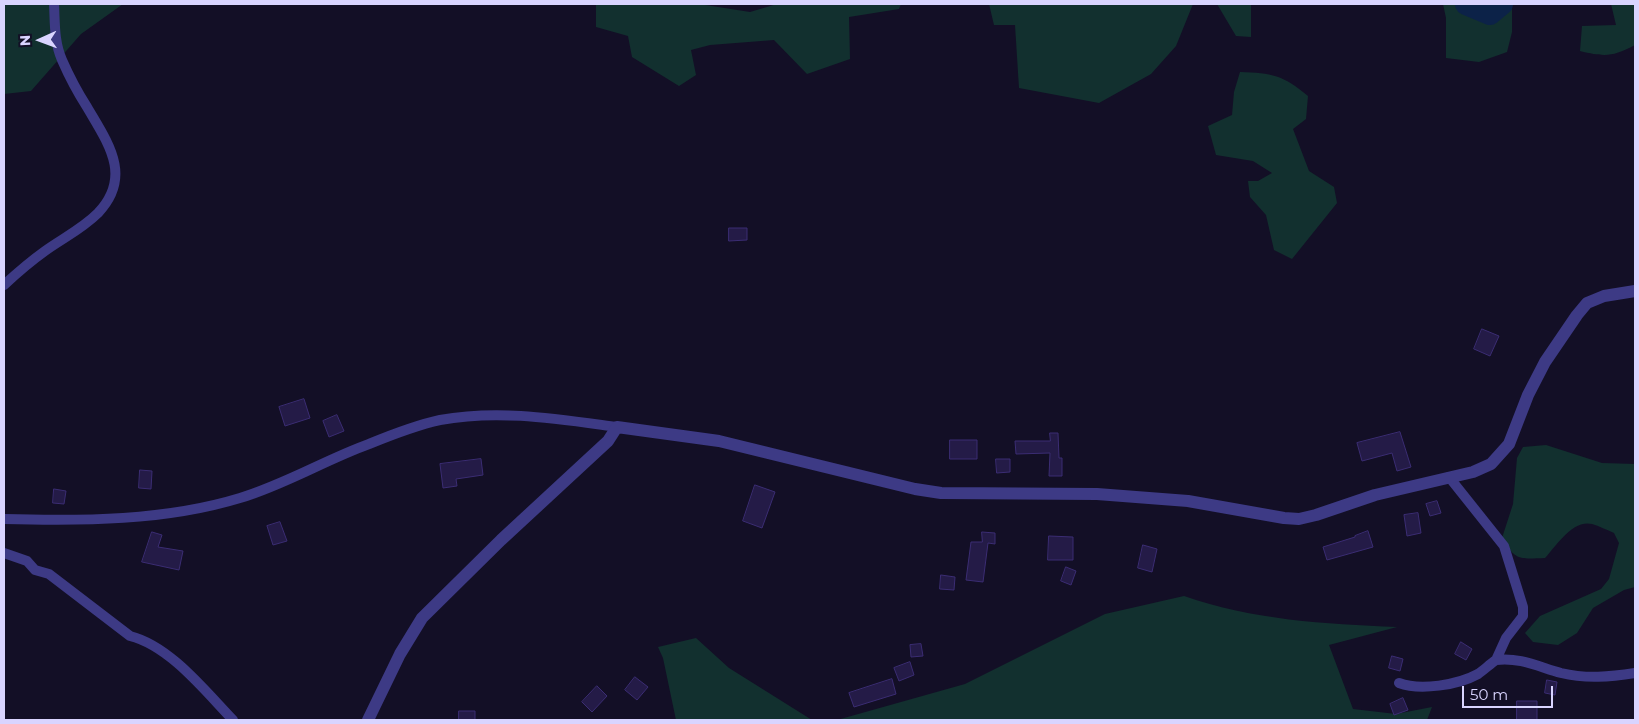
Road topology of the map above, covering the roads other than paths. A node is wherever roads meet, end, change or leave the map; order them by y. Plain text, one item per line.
1 (54, 4) edge
2 (4, 284) edge
3 (1635, 291) edge
4 (617, 427) junction
5 (1449, 477) junction
6 (4, 519) edge
7 (4, 553) edge
8 (1496, 660) junction
9 (1635, 673) edge
10 (1399, 683) dead end
11 (233, 720) edge
12 (368, 720) edge

1 - 2 street
3 - 5 street
4 - 5 street
4 - 6 street
4 - 12 street
5 - 8 street
7 - 11 street
8 - 9 street
8 - 10 street

